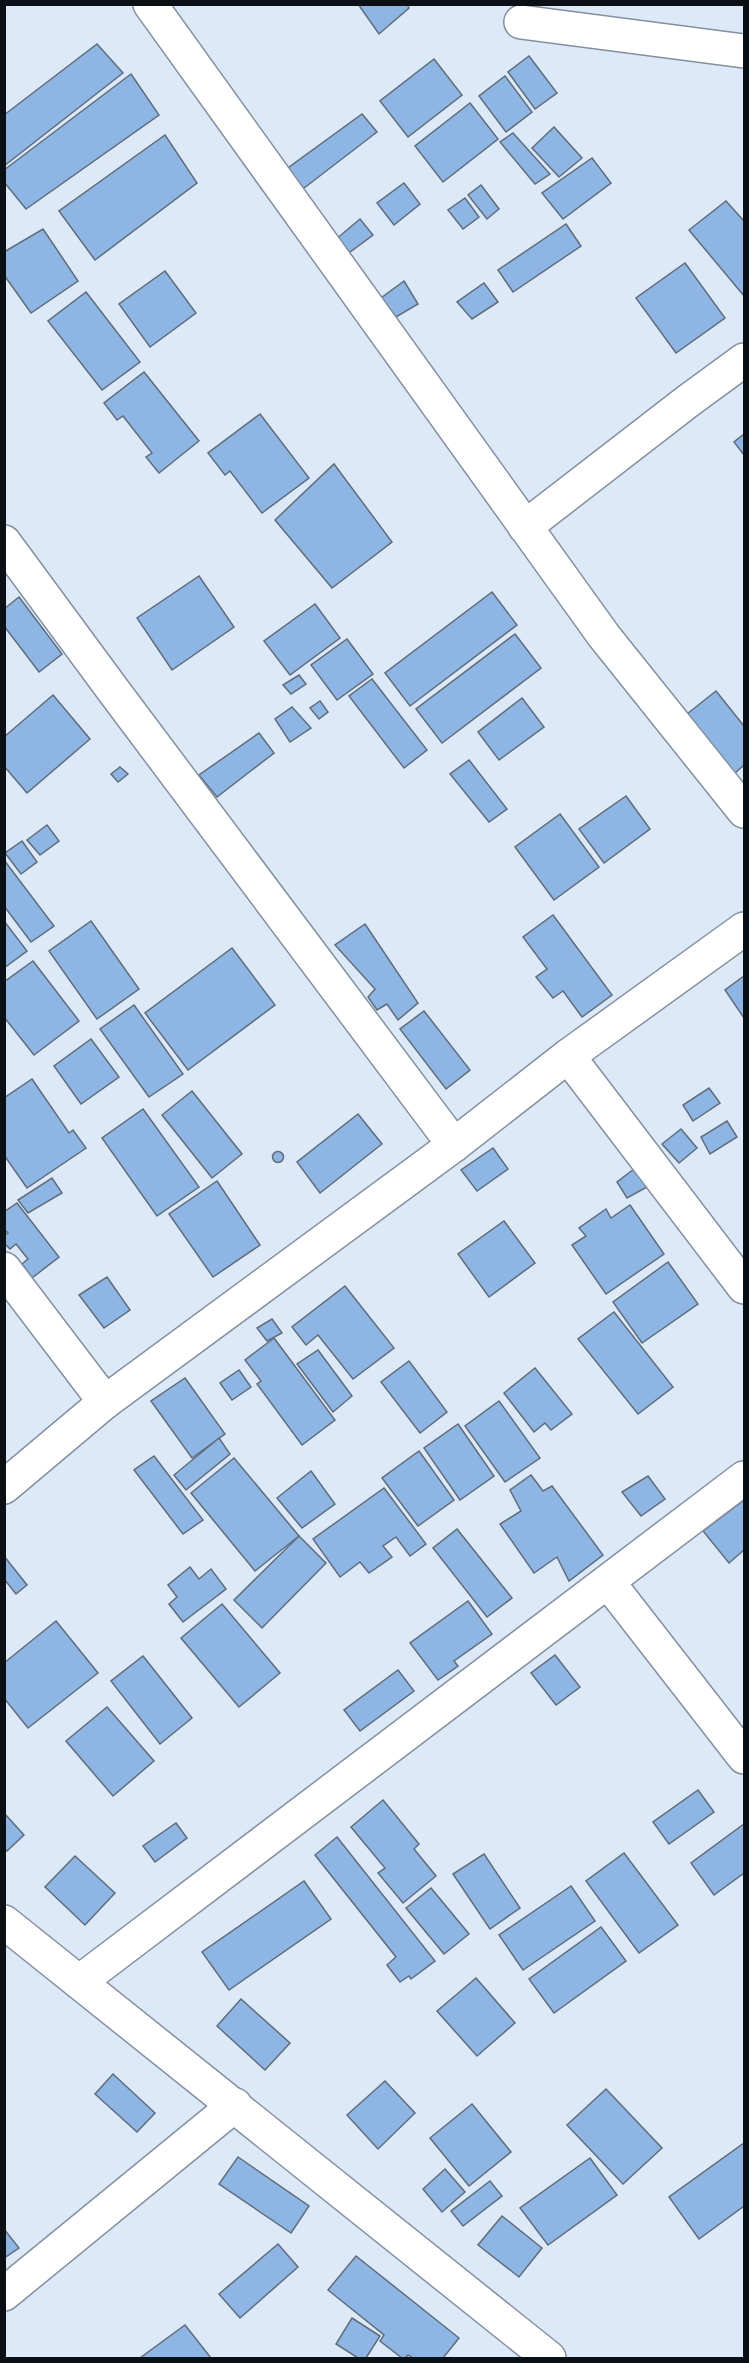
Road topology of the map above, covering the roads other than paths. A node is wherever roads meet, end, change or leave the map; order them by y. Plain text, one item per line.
1 (150, 4) edge
2 (521, 22) dead end
3 (744, 51) edge
4 (744, 360) edge
5 (525, 527) junction
6 (4, 542) edge
7 (744, 812) edge
8 (744, 929) edge
9 (568, 1056) junction
10 (454, 1145) junction
11 (4, 1269) edge
12 (744, 1287) edge
13 (105, 1402) junction
14 (744, 1478) edge
15 (4, 1487) edge
16 (608, 1582) junction
17 (744, 1756) edge
18 (4, 1922) edge
19 (79, 1982) junction
20 (235, 2105) junction
21 (4, 2294) edge
22 (549, 2358) edge

1 - 5 street
2 - 3 street
4 - 5 street
5 - 7 street
6 - 10 street
8 - 9 street
9 - 10 street
9 - 12 street
10 - 13 street
11 - 13 street
13 - 15 street
14 - 16 street
16 - 17 street
16 - 19 street
18 - 19 street
19 - 20 street
20 - 21 street
20 - 22 street

